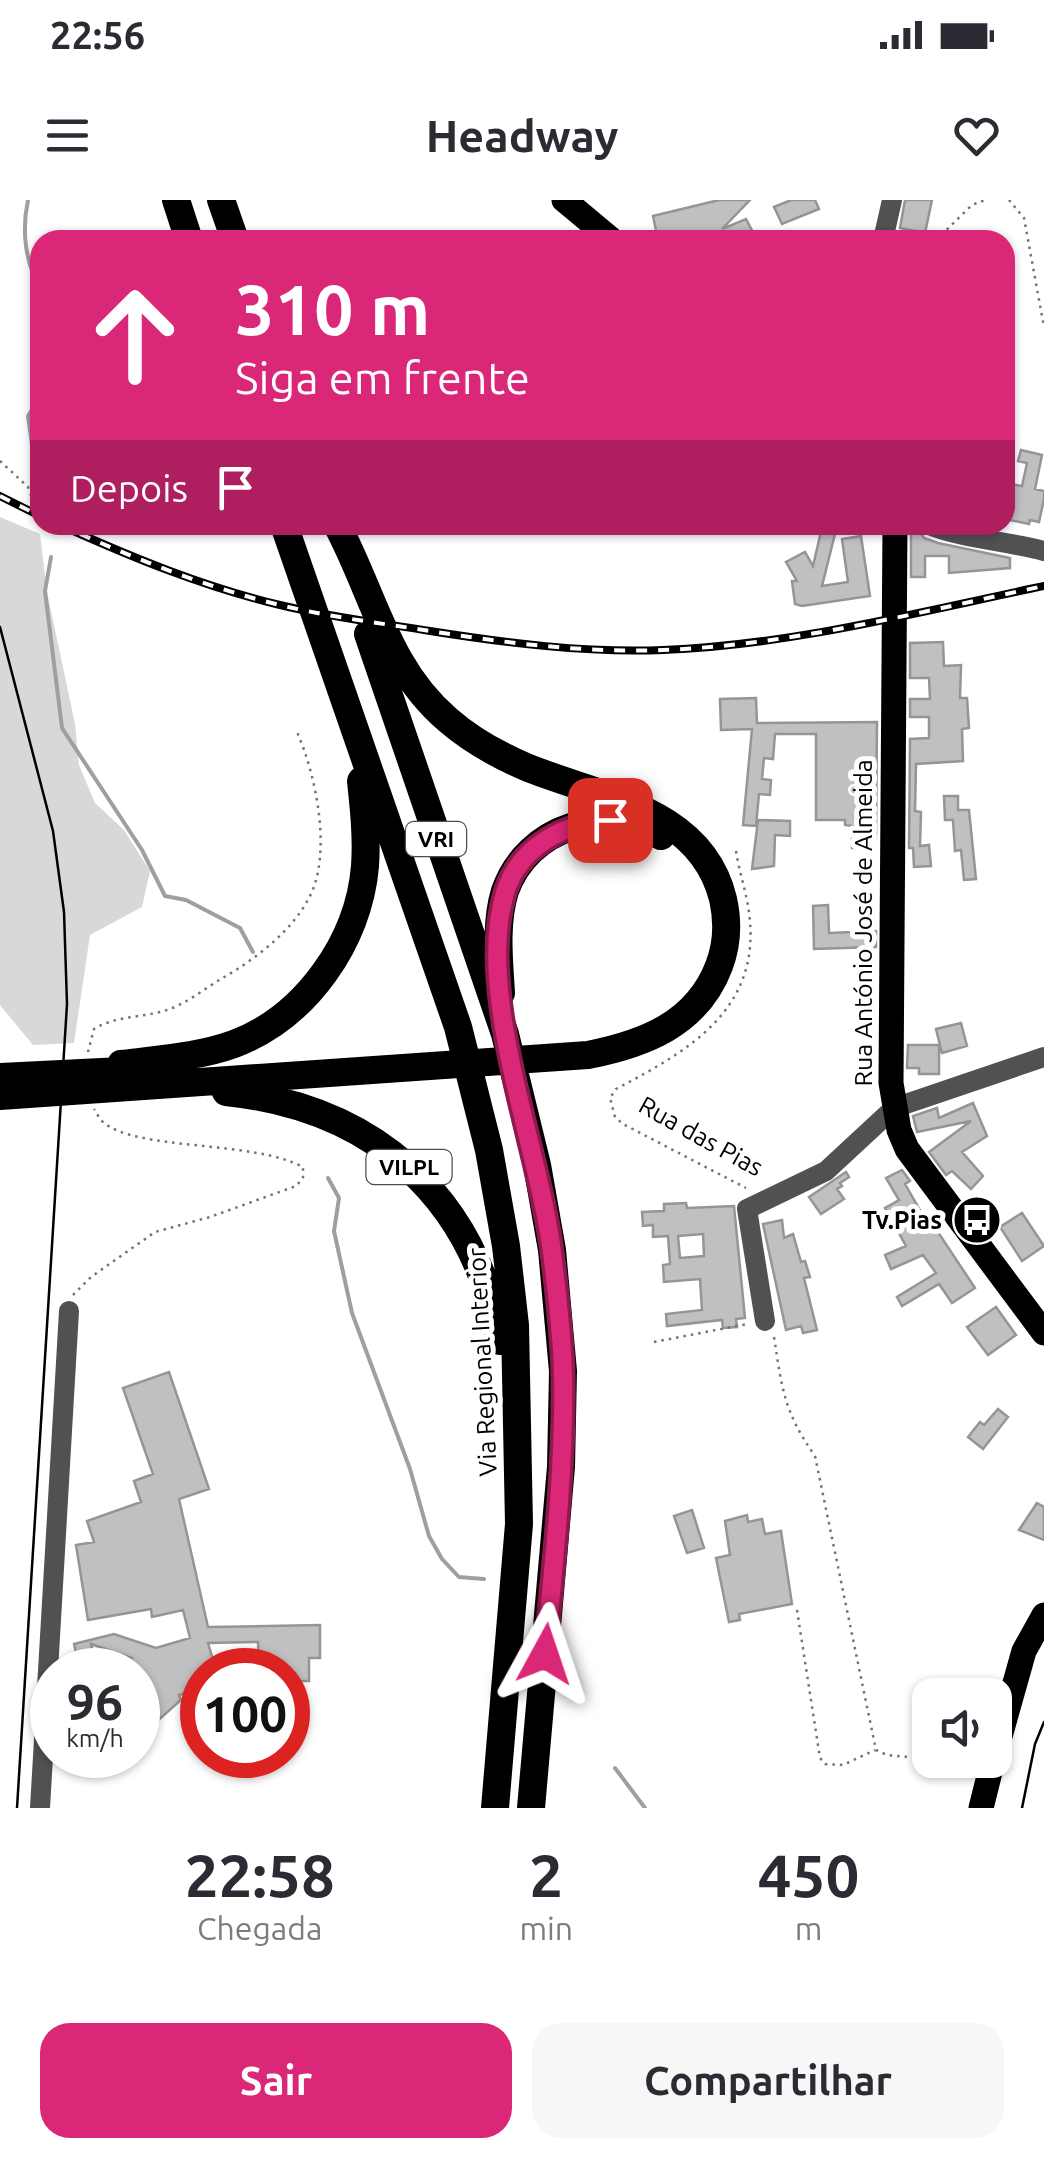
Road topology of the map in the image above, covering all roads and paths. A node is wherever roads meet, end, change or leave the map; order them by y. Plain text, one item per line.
1 (176, 200) edge
2 (221, 200) edge
3 (564, 200) edge
4 (892, 200) edge
5 (984, 200) edge
6 (1009, 200) edge
7 (186, 230) edge
8 (232, 230) edge
9 (600, 230) edge
10 (885, 230) edge
11 (946, 230) edge
12 (1044, 328) edge
13 (0, 460) edge
14 (30, 492) edge
15 (287, 535) edge
16 (340, 535) edge
17 (895, 535) edge
18 (956, 535) edge
19 (1044, 550) edge
20 (381, 645) junction
21 (353, 730) junction
22 (505, 1034) junction
23 (549, 1052) junction
24 (1044, 1057) edge
25 (425, 1060) junction
26 (0, 1077) edge
27 (97, 1078) junction
28 (160, 1087) junction
29 (0, 1096) edge
30 (610, 1098) dead end
31 (894, 1108) junction
32 (766, 1200) junction
33 (69, 1311) dead end
34 (765, 1321) junction
35 (1044, 1333) edge
36 (654, 1342) dead end
37 (518, 1405) junction
38 (797, 1610) dead end
39 (1044, 1615) edge
40 (1012, 1693) edge
41 (876, 1750) junction
42 (912, 1757) edge
43 (989, 1778) edge
44 (40, 1808) edge
45 (495, 1808) edge
46 (531, 1808) edge
47 (981, 1808) edge

1 - 7 highway
2 - 8 highway
3 - 9 main road
4 - 10 street
5 - 11 path
6 - 12 path
13 - 14 path
15 - 21 highway, Via Regional Interior / VRI
16 - 20 highway, VRI
17 - 31 main road, Rua António José de Almeida
18 - 19 street
20 - 22 highway, VRI
20 - 23 highway, VILPL
21 - 27 highway, VILPL
21 - 37 highway, Via Regional Interior / VRI
22 - 23 highway, VILPL
22 - 46 highway, VRI
23 - 25 highway, VILPL
24 - 31 street, Rua das Pias
25 - 27 highway, VILPL
25 - 28 highway, VILPL
26 - 27 highway, VILPL
27 - 28 highway, VILPL
27 - 29 highway, VILPL
28 - 37 highway, VILPL
30 - 32 path, Rua das Pias
31 - 32 street, Rua das Pias
31 - 35 main road, Rua António José de Almeida
32 - 34 street
33 - 44 street
34 - 36 path
34 - 41 path
37 - 45 highway, Via Regional Interior / VRI
38 - 41 path
39 - 40 main road
41 - 42 path
43 - 47 main road

